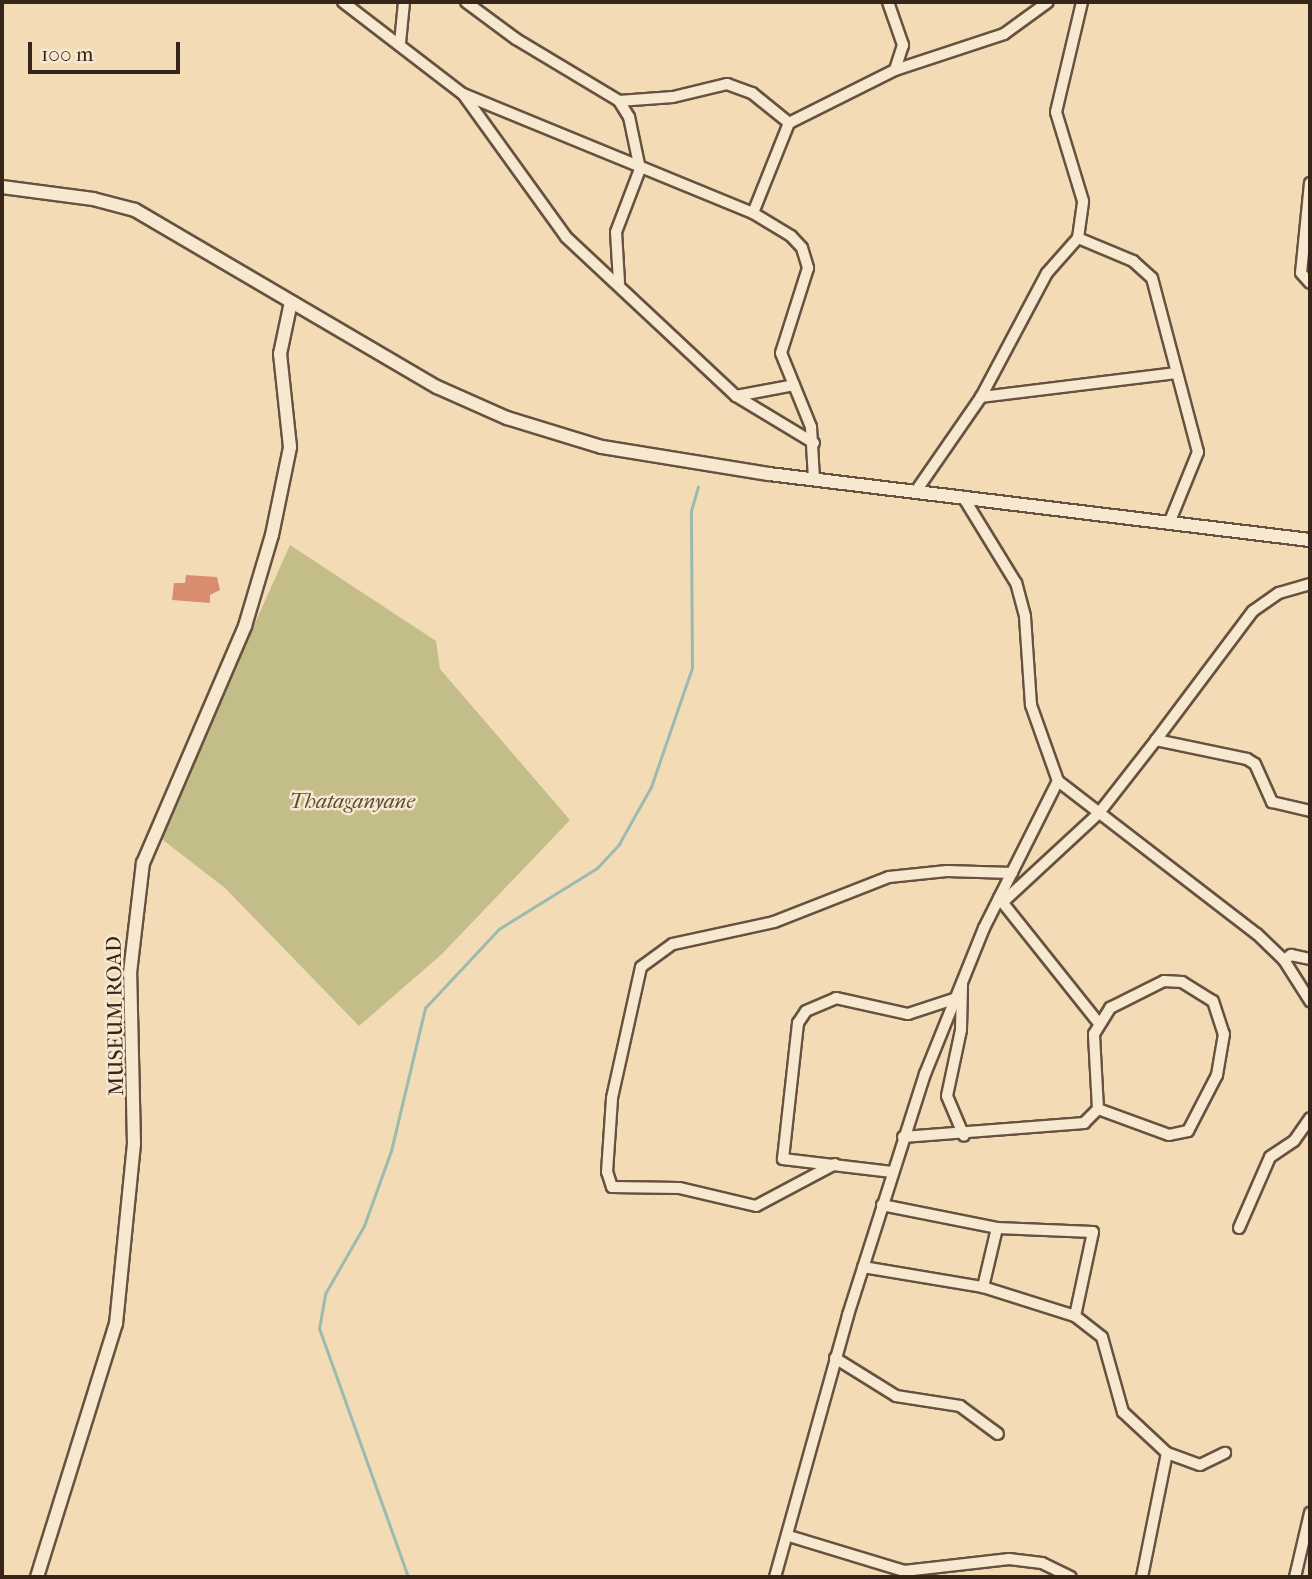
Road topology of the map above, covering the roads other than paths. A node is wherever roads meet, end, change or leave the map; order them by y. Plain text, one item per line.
1 (343, 2) edge
2 (404, 2) edge
3 (466, 2) edge
4 (888, 2) edge
5 (1030, 2) edge
6 (1048, 2) edge
7 (1082, 2) edge
8 (1033, 14) junction
9 (400, 43) junction
10 (895, 71) junction
11 (463, 94) junction
12 (619, 102) junction
13 (789, 123) junction
14 (640, 169) junction
15 (1310, 183) edge
16 (2, 187) edge
17 (753, 213) junction
18 (1078, 238) junction
19 (619, 282) junction
20 (1310, 283) edge
21 (290, 302) junction
22 (1176, 373) junction
23 (794, 385) junction
24 (736, 396) junction
25 (981, 397) junction
26 (814, 443) junction
27 (814, 479) junction
28 (916, 491) junction
29 (963, 497) junction
30 (1170, 521) junction
31 (1310, 540) edge
32 (1310, 584) edge
33 (1156, 740) junction
34 (1058, 781) junction
35 (1310, 811) edge
36 (1099, 813) junction
37 (1012, 873) junction
38 (1001, 899) junction
39 (1310, 959) edge
40 (1284, 960) junction
41 (961, 981) junction
42 (954, 999) junction
43 (1310, 1001) edge
44 (1098, 1022) junction
45 (1098, 1108) junction
46 (1310, 1118) edge
47 (964, 1136) junction
48 (903, 1137) junction
49 (835, 1164) junction
50 (892, 1172) junction
51 (882, 1205) junction
52 (997, 1228) junction
53 (1239, 1228) dead end
54 (863, 1268) junction
55 (983, 1287) junction
56 (1075, 1316) junction
57 (835, 1358) junction
58 (998, 1434) dead end
59 (1167, 1453) junction
60 (1225, 1453) dead end
61 (1310, 1513) edge
62 (789, 1536) junction
63 (905, 1574) edge
64 (37, 1577) edge
65 (775, 1577) edge
66 (1071, 1577) edge
67 (1142, 1577) edge
68 (1295, 1577) edge

1 - 9 street
2 - 9 street
3 - 12 street
4 - 10 street
5 - 8 street
6 - 8 street
7 - 18 street
8 - 10 street
9 - 11 street
10 - 13 street
11 - 14 street
11 - 19 street
12 - 13 street
12 - 14 street
13 - 17 street
14 - 17 street
14 - 19 street
15 - 20 street
16 - 21 street
17 - 23 street
18 - 22 street
18 - 25 street
19 - 24 street
21 - 27 street
21 - 64 street, MUSEUM ROAD
22 - 25 street
22 - 30 street
23 - 24 street
23 - 26 street
24 - 26 street
25 - 28 street
26 - 27 street
27 - 28 street
28 - 29 street
29 - 30 street
29 - 34 street
30 - 31 street
32 - 33 street
33 - 35 street
33 - 36 street
34 - 36 street
34 - 37 street
36 - 38 street
36 - 40 street
37 - 38 street
37 - 49 street
38 - 41 street
38 - 44 street
39 - 40 street
40 - 43 street
41 - 42 street
41 - 47 street
42 - 48 street
42 - 49 street
44 - 45 street
44 - 45 street
45 - 47 street
46 - 53 street
47 - 48 street
48 - 50 street
49 - 50 street
50 - 51 street
51 - 52 street
51 - 54 street
52 - 55 street
52 - 56 street
54 - 55 street
54 - 57 street
55 - 56 street
56 - 59 street
57 - 58 street
57 - 62 street
59 - 60 street
59 - 67 street
61 - 68 street
62 - 63 street
62 - 65 street
63 - 66 street

